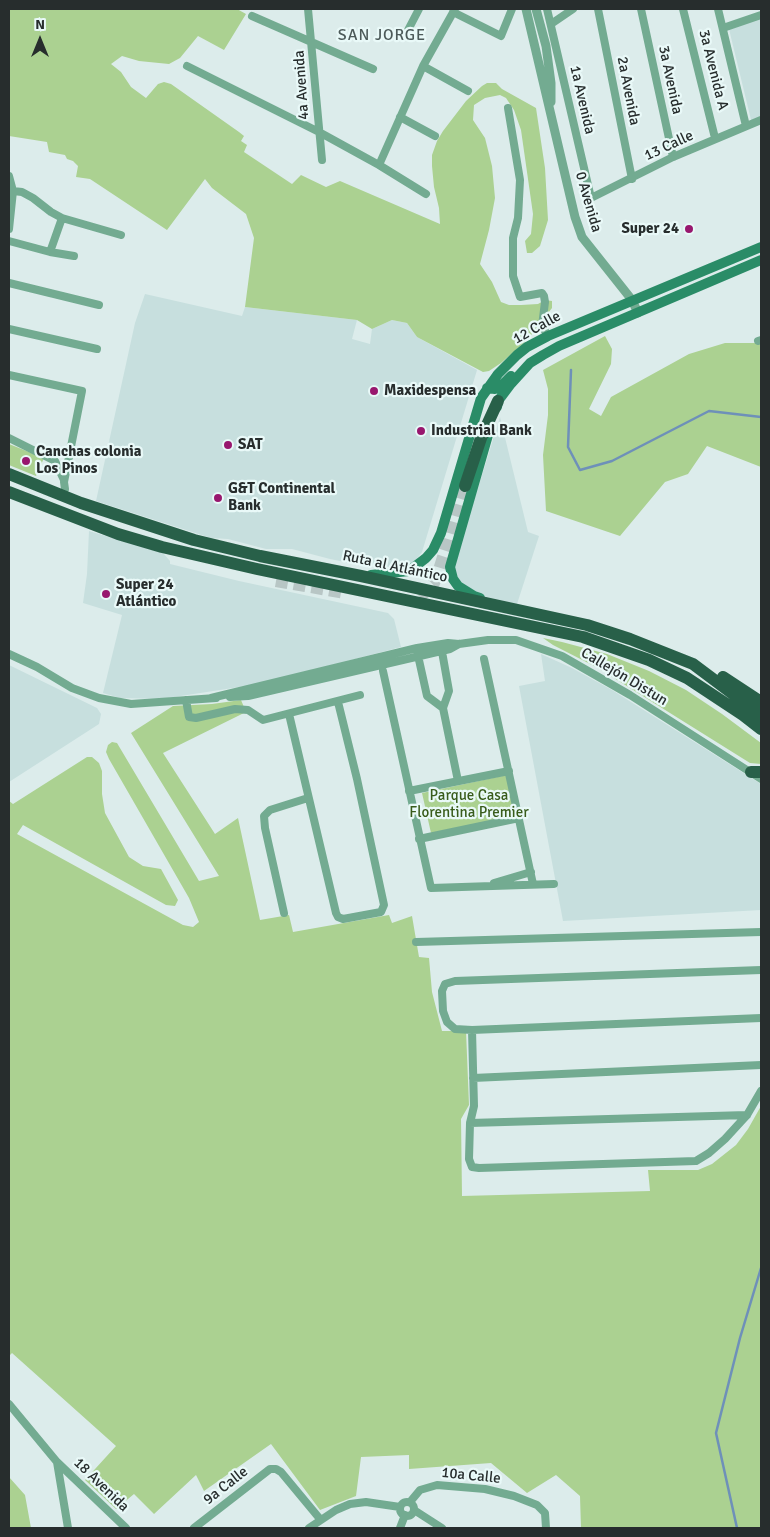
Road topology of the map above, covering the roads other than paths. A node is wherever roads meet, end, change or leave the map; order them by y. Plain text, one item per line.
1 (308, 9) edge
2 (418, 9) edge
3 (512, 9) edge
4 (526, 9) edge
5 (536, 9) edge
6 (547, 9) edge
7 (573, 9) edge
8 (598, 9) edge
9 (641, 9) edge
10 (683, 9) edge
11 (718, 9) edge
12 (454, 10) edge
13 (761, 15) edge
14 (252, 16) dead end
15 (551, 24) junction
16 (723, 28) junction
17 (407, 32) dead end
18 (312, 41) junction
19 (187, 66) dead end
20 (423, 66) junction
21 (373, 69) dead end
22 (468, 91) dead end
23 (508, 108) dead end
24 (551, 112) junction
25 (400, 117) junction
26 (761, 120) edge
27 (746, 126) junction
28 (319, 132) junction
29 (435, 136) dead end
30 (715, 138) junction
31 (673, 157) junction
32 (322, 160) dead end
33 (379, 165) junction
34 (9, 176) edge
35 (632, 179) junction
36 (13, 191) junction
37 (426, 194) dead end
38 (590, 197) joint
39 (62, 218) junction
40 (9, 229) edge
41 (121, 234) dead end
42 (9, 241) edge
43 (761, 246) edge
44 (50, 252) junction
45 (74, 256) dead end
46 (761, 260) edge
47 (9, 283) edge
48 (632, 300) junction
49 (99, 305) dead end
50 (638, 313) junction
51 (9, 329) edge
52 (548, 336) junction
53 (97, 349) dead end
54 (530, 364) junction
55 (9, 375) edge
56 (487, 388) junction
57 (498, 401) junction
58 (9, 438) edge
59 (9, 474) edge
60 (465, 486) tunnel mouth
61 (9, 492) edge
62 (177, 550) junction
63 (361, 576) junction
64 (276, 580) tunnel mouth
65 (514, 608) junction
66 (442, 647) junction
67 (418, 652) junction
68 (9, 654) edge
69 (484, 660) dead end
70 (693, 664) junction
71 (383, 671) dead end
72 (360, 695) dead end
73 (186, 700) junction
74 (338, 702) junction
75 (761, 702) edge
76 (442, 708) junction
77 (289, 714) junction
78 (761, 715) edge
79 (761, 729) edge
80 (509, 771) junction
81 (758, 775) edge
82 (458, 781) junction
83 (409, 791) junction
84 (308, 798) junction
85 (519, 818) junction
86 (419, 839) junction
87 (531, 872) junction
88 (534, 884) junction
89 (554, 884) dead end
90 (480, 886) junction
91 (284, 912) dead end
92 (761, 932) edge
93 (416, 942) dead end
94 (761, 970) edge
95 (761, 1018) edge
96 (472, 1030) junction
97 (761, 1065) edge
98 (474, 1078) junction
99 (761, 1091) edge
100 (747, 1115) junction
101 (470, 1124) junction
102 (9, 1404) edge
103 (57, 1462) junction
104 (412, 1506) junction
105 (400, 1507) junction
106 (404, 1515) junction
107 (320, 1520) junction
108 (68, 1528) edge
109 (126, 1528) edge
110 (194, 1528) edge
111 (309, 1528) edge
112 (400, 1528) edge
113 (442, 1528) edge
114 (546, 1528) edge

1 - 18 street, 4a Avenida
2 - 17 street
3 - 12 street
4 - 24 street, 0 Avenida
5 - 24 street, 0 Avenida
6 - 15 street, 1a Avenida
7 - 15 street
8 - 35 street, 2a Avenida
9 - 31 street, 3a Avenida
10 - 30 street, 3a Avenida A
11 - 16 street
12 - 20 street
13 - 16 street
14 - 18 street
15 - 38 street, 1a Avenida
16 - 27 street
18 - 21 street
18 - 28 street, 4a Avenida
19 - 28 street
20 - 22 street
20 - 25 street
23 - 52 street
24 - 48 street, 0 Avenida
25 - 29 street
25 - 33 street
26 - 27 street, 13 Calle
27 - 30 street, 13 Calle
28 - 32 street, 4a Avenida
28 - 33 street
30 - 31 street, 13 Calle
31 - 35 street, 13 Calle
33 - 37 street
34 - 36 street
35 - 38 street, 13 Calle
36 - 39 street
36 - 40 street
39 - 41 street
39 - 44 street
42 - 44 street
43 - 48 main road, 12 Calle
44 - 45 street
46 - 50 main road, 12 Calle
47 - 49 street
48 - 50 street, 0 Avenida
48 - 52 main road, 12 Calle
50 - 54 main road, 12 Calle
51 - 53 street
52 - 56 main road, 12 Calle
54 - 56 main road
54 - 57 main road, 12 Calle
55 - 58 street
56 - 63 main road, 12 Calle
57 - 60 highway
57 - 65 main road, 12 Calle
59 - 63 highway, Ruta al Atlántico
61 - 62 highway, Ruta al Atlántico
62 - 64 highway
62 - 79 highway, Ruta al Atlántico
63 - 65 highway, Ruta al Atlántico
65 - 70 highway, Ruta al Atlántico
66 - 67 street, Callejón Distun
66 - 76 street
66 - 81 street, Callejón Distun
67 - 73 street, Callejón Distun
67 - 76 street
68 - 73 street, Callejón Distun
69 - 80 street
70 - 75 highway
70 - 78 highway, Ruta al Atlántico
71 - 83 street
72 - 74 street
73 - 77 street
74 - 77 street
74 - 84 street
76 - 82 street
77 - 84 street
80 - 82 street
80 - 85 street
82 - 83 street
83 - 86 street
84 - 91 street
85 - 86 street
85 - 87 street
86 - 90 street
87 - 88 street
87 - 90 street
88 - 89 street
88 - 90 street
92 - 93 street
94 - 96 street
95 - 96 street
96 - 98 street
97 - 98 street
98 - 101 street
99 - 100 street
100 - 101 street
100 - 101 street
102 - 103 street, 18 Avenida
103 - 108 street
103 - 109 street, 18 Avenida
104 - 105 street
104 - 106 street
104 - 113 street
104 - 114 street, 10a Calle
105 - 106 street
105 - 107 street
106 - 112 street
107 - 110 street, 9a Calle
107 - 111 street

